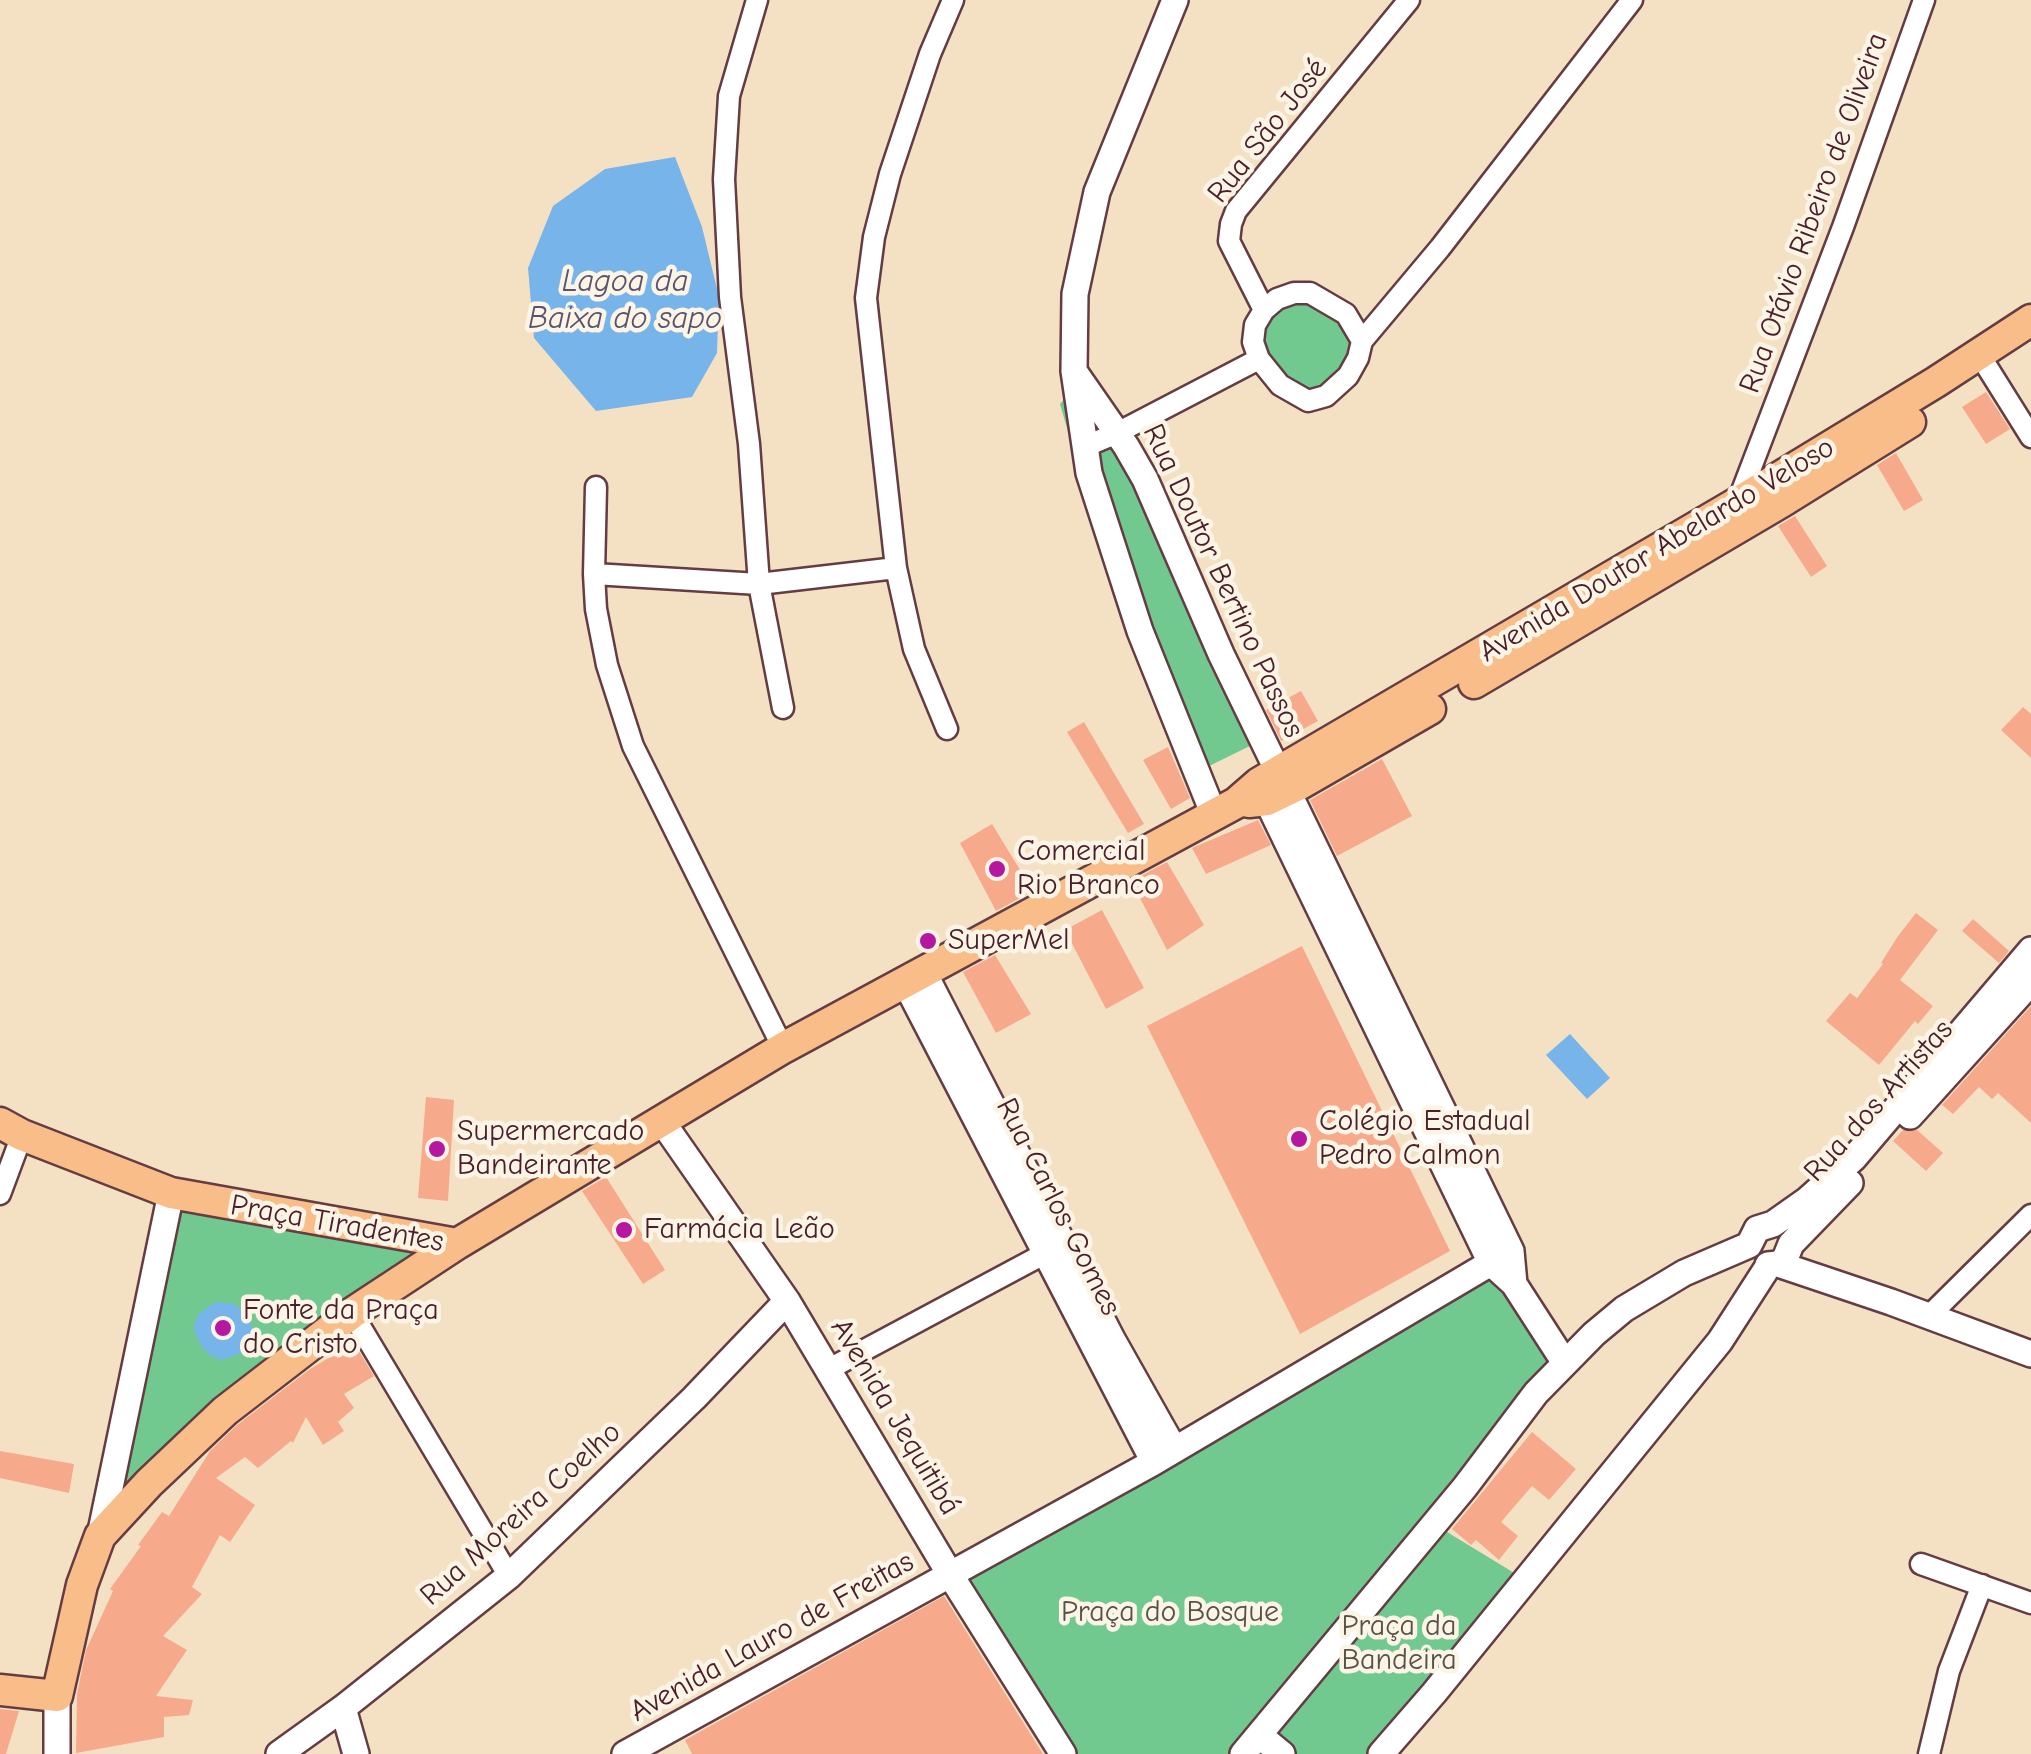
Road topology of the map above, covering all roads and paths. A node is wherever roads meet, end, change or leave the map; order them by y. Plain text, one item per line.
1 (757, 0) edge
2 (953, 0) edge
3 (1175, 0) edge
4 (1409, 0) edge
5 (1632, 0) edge
6 (1924, 0) edge
7 (1264, 310) junction
8 (2031, 320) edge
9 (1362, 342) junction
10 (2031, 345) edge
11 (1260, 358) junction
12 (1984, 363) junction
13 (1074, 371) junction
14 (1117, 433) junction
15 (2031, 437) edge
16 (1084, 447) junction
17 (1761, 448) junction
18 (596, 486) dead end
19 (1779, 490) junction
20 (1740, 514) junction
21 (896, 568) junction
22 (594, 574) junction
23 (758, 584) junction
24 (784, 708) dead end
25 (947, 730) dead end
26 (1257, 794) junction
27 (2031, 950) edge
28 (914, 976) junction
29 (2031, 982) edge
30 (1973, 1031) junction
31 (783, 1048) junction
32 (660, 1120) junction
33 (11, 1129) edge
34 (170, 1193) junction
35 (0, 1194) edge
36 (2031, 1215) edge
37 (1773, 1224) junction
38 (457, 1244) junction
39 (1749, 1245) junction
40 (1054, 1248) junction
41 (1501, 1257) junction
42 (1780, 1258) junction
43 (787, 1301) junction
44 (352, 1313) junction
45 (1930, 1316) junction
46 (2031, 1354) edge
47 (1565, 1363) junction
48 (830, 1369) junction
49 (1164, 1456) junction
50 (100, 1536) junction
51 (1921, 1564) dead end
52 (509, 1576) junction
53 (951, 1576) junction
54 (1982, 1585) junction
55 (2031, 1603) edge
56 (0, 1690) edge
57 (57, 1696) junction
58 (343, 1708) junction
59 (1251, 1745) edge
60 (57, 1754) edge
61 (279, 1754) edge
62 (356, 1754) edge
63 (625, 1754) edge
64 (1064, 1754) edge
65 (1282, 1754) edge
66 (1381, 1754) edge
67 (1929, 1754) edge

1 - 23 street
2 - 21 street
3 - 13 street
4 - 7 street, Rua São José
5 - 9 street
6 - 17 street, Rua Otávio Ribeiro de Oliveira
7 - 9 street
7 - 11 street
8 - 12 main road, Avenida Doutor Abelardo Veloso
9 - 11 street
10 - 12 main road, Avenida Doutor Abelardo Veloso
11 - 14 street
12 - 15 street
12 - 19 main road, Avenida Doutor Abelardo Veloso
13 - 14 street, Rua Doutor Bertino Passos
13 - 16 street
14 - 16 street
14 - 26 street, Rua Doutor Bertino Passos
16 - 26 street
17 - 19 street
17 - 20 street, Rua Otávio Ribeiro de Oliveira
18 - 22 street
19 - 20 main road, Avenida Doutor Abelardo Veloso
20 - 26 main road, Avenida Doutor Abelardo Veloso
21 - 23 street
21 - 25 street
22 - 23 street
22 - 31 street
23 - 24 street
26 - 28 main road, Avenida Doutor Abelardo Veloso
26 - 41 street
27 - 30 street
28 - 31 main road, Avenida Doutor Abelardo Veloso
28 - 40 street, Rua Carlos Gomes
29 - 30 street, Rua dos Artistas
30 - 37 street
30 - 42 street, Rua dos Artistas
31 - 32 main road, Avenida Doutor Abelardo Veloso
32 - 38 main road, Avenida Doutor Abelardo Veloso
32 - 43 street, Avenida Jequitibá
33 - 34 main road, Praça Tiradentes
33 - 35 street
34 - 38 main road, Praça Tiradentes
34 - 50 street
36 - 45 street
37 - 39 street
37 - 42 street
38 - 44 main road, Praça Tiradentes
39 - 42 street
39 - 47 street
40 - 48 street
40 - 49 street, Rua Carlos Gomes
41 - 47 street
41 - 49 street
42 - 45 street
42 - 66 street, Rua dos Artistas
43 - 48 street, Avenida Jequitibá
43 - 52 street, Rua Moreira Coelho
44 - 50 main road, Praça Tiradentes
44 - 52 street
45 - 46 street
47 - 59 street
48 - 53 street, Avenida Jequitibá
49 - 53 street
50 - 57 main road
51 - 54 street
52 - 58 street, Rua Moreira Coelho
53 - 63 street, Avenida Lauro de Freitas
53 - 64 street, Avenida Jequitibá
54 - 55 street
54 - 67 street
56 - 57 main road
57 - 60 street
58 - 61 street, Rua Moreira Coelho
58 - 62 street
59 - 65 street

